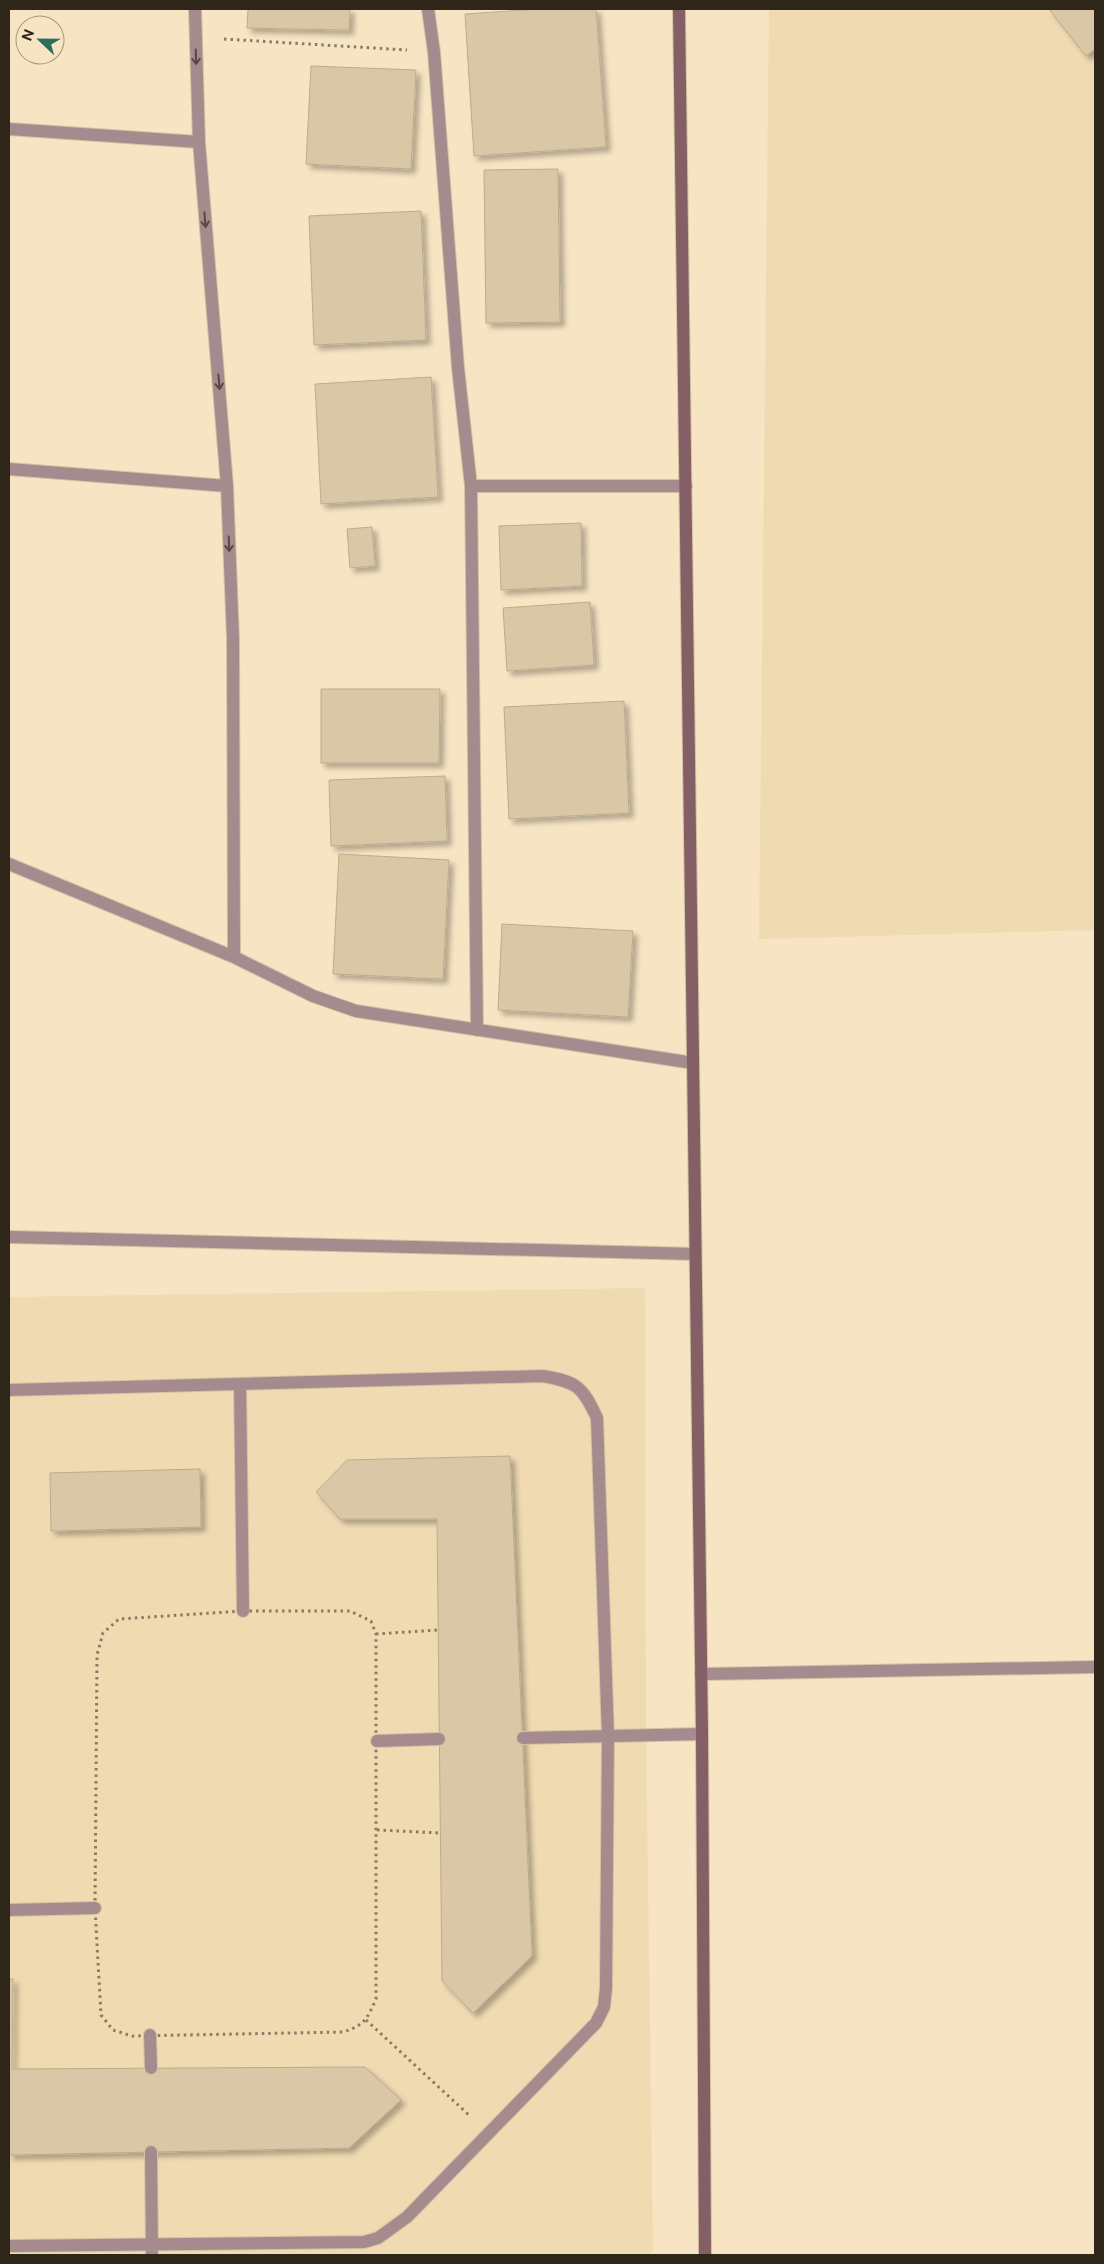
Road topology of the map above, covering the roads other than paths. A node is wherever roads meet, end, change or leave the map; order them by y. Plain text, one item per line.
1 (195, 9) edge
2 (428, 9) edge
3 (679, 9) edge
4 (9, 129) edge
5 (199, 142) junction
6 (9, 469) edge
7 (227, 486) junction
8 (471, 486) junction
9 (686, 486) junction
10 (9, 864) edge
11 (234, 957) junction
12 (477, 1030) junction
13 (693, 1063) junction
14 (9, 1237) edge
15 (695, 1254) junction
16 (240, 1384) junction
17 (9, 1390) edge
18 (244, 1611) road end
19 (1095, 1667) edge
20 (701, 1674) junction
21 (702, 1734) junction
22 (608, 1736) junction
23 (523, 1738) dead end
24 (439, 1739) dead end
25 (377, 1741) road end
26 (95, 1908) road end
27 (9, 1910) edge
28 (150, 2035) road end
29 (151, 2068) dead end
30 (151, 2152) dead end
31 (9, 2246) edge
32 (152, 2250) edge
33 (705, 2255) edge

1 -> 5 street
2 - 8 street
3 - 9 street
4 - 5 street
5 -> 7 street
6 - 7 street
7 -> 11 street
8 - 9 street
8 - 12 street
9 - 13 street
10 - 11 street
11 - 12 street
12 - 13 street
13 - 15 street
14 - 15 street
15 - 20 street
16 - 17 street
16 - 18 street
16 - 22 street
19 - 20 street
20 - 21 street
21 - 22 street
21 - 33 street
22 - 23 street
22 - 32 street
24 - 25 street
26 - 27 street
28 - 29 street
30 - 32 street
31 - 32 street

